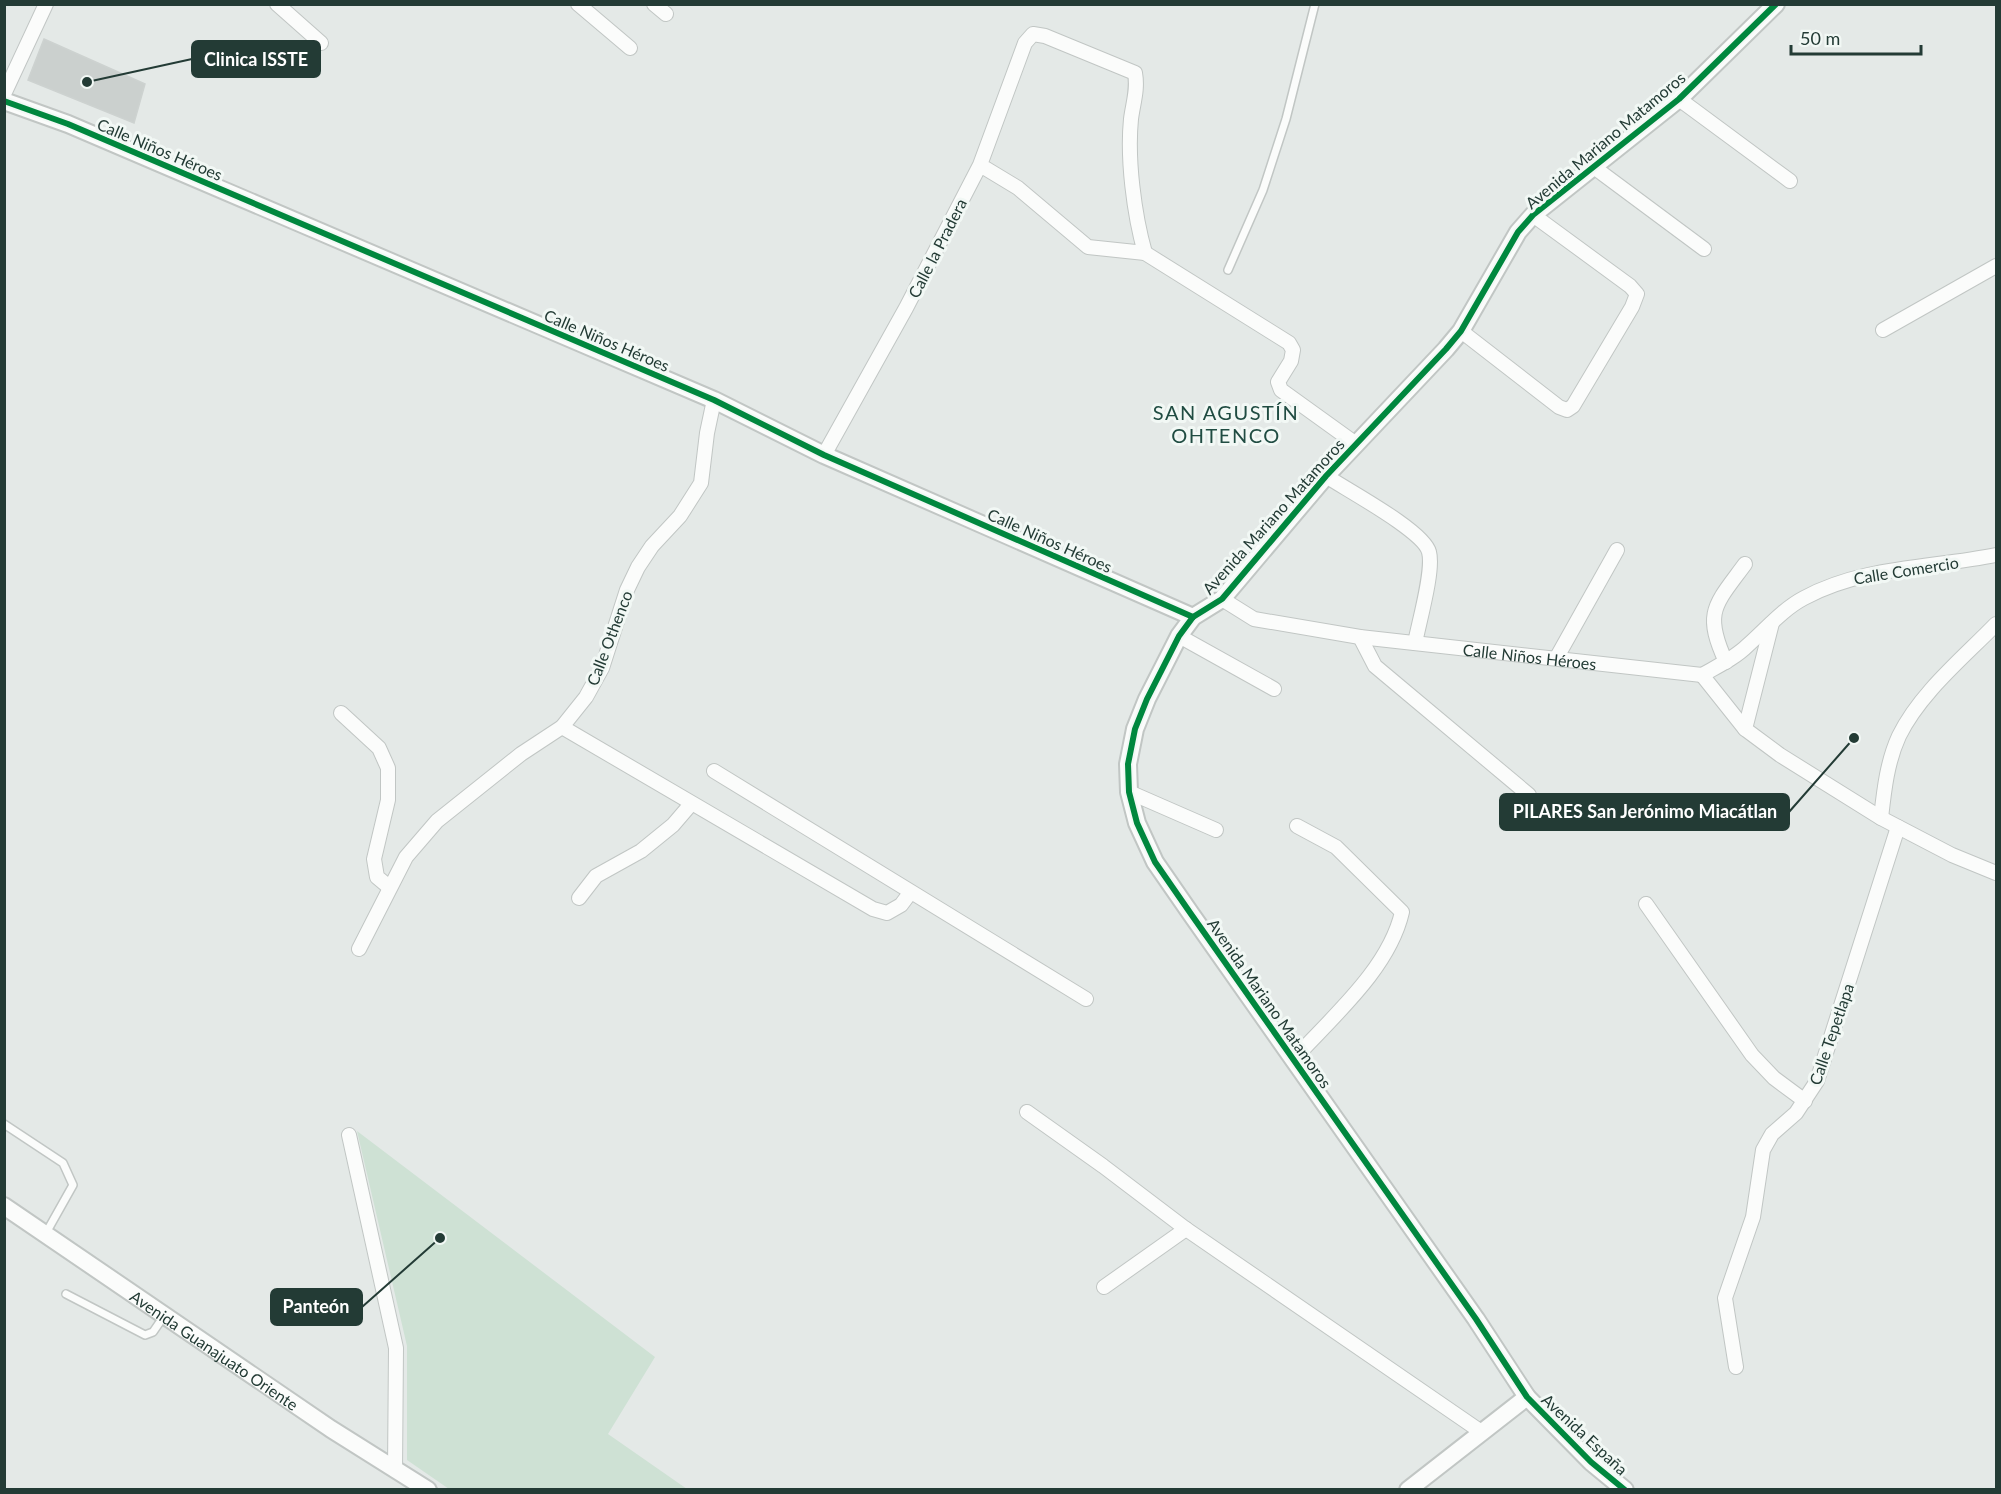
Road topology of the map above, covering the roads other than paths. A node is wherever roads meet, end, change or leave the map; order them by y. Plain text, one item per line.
1 (46, 4) edge
2 (277, 4) edge
3 (578, 4) edge
4 (654, 4) edge
5 (1314, 4) edge
6 (1776, 4) edge
7 (666, 14) dead end
8 (321, 43) dead end
9 (630, 48) dead end
10 (4, 94) edge
11 (1679, 99) junction
12 (4, 101) edge
13 (980, 165) junction
14 (1595, 168) junction
15 (1790, 181) dead end
16 (1533, 215) junction
17 (1704, 249) dead end
18 (1145, 253) junction
19 (1996, 266) edge
20 (1228, 270) dead end
21 (1883, 330) dead end
22 (1461, 331) junction
23 (714, 400) junction
24 (1356, 444) junction
25 (824, 455) junction
26 (1326, 476) junction
27 (1617, 550) dead end
28 (1996, 555) edge
29 (1745, 564) dead end
30 (1221, 599) junction
31 (1193, 617) junction
32 (1773, 622) junction
33 (1996, 624) edge
34 (1179, 636) junction
35 (1360, 637) junction
36 (1415, 643) junction
37 (1557, 657) junction
38 (1726, 662) junction
39 (1702, 675) junction
40 (1274, 689) dead end
41 (341, 713) dead end
42 (562, 727) junction
43 (1745, 729) junction
44 (714, 771) dead end
45 (1129, 792) junction
46 (1529, 795) dead end
47 (691, 804) junction
48 (1881, 818) junction
49 (1297, 826) dead end
50 (1898, 827) junction
51 (1215, 830) dead end
52 (1996, 873) edge
53 (389, 887) junction
54 (910, 893) junction
55 (579, 898) dead end
56 (1646, 904) dead end
57 (359, 949) dead end
58 (1086, 999) dead end
59 (1293, 1060) junction
60 (1805, 1101) junction
61 (1027, 1112) dead end
62 (4, 1124) edge
63 (349, 1135) dead end
64 (4, 1206) edge
65 (1186, 1229) junction
66 (46, 1233) junction
67 (1104, 1287) dead end
68 (66, 1294) dead end
69 (164, 1316) junction
70 (1736, 1367) dead end
71 (1527, 1397) junction
72 (1480, 1431) junction
73 (395, 1470) junction
74 (428, 1490) edge
75 (1408, 1490) edge
76 (1625, 1490) edge

1 - 10 street
2 - 8 street
3 - 9 street
4 - 7 street
5 - 20 lane
6 - 11 street, Avenida Mariano Matamoros
11 - 14 street, Avenida Mariano Matamoros
11 - 15 street
12 - 23 street, Calle Niños Héroes
13 - 18 street
13 - 18 street, Calle la Pradera
13 - 25 street, Calle la Pradera
14 - 16 street, Avenida Mariano Matamoros
14 - 17 street
16 - 22 street, Avenida Mariano Matamoros
16 - 22 street
18 - 24 street
19 - 21 street
22 - 24 street, Avenida Mariano Matamoros
23 - 25 street, Calle Niños Héroes
23 - 42 street, Calle Othenco
24 - 26 street, Avenida Mariano Matamoros
25 - 31 street, Calle Niños Héroes
26 - 30 street, Avenida Mariano Matamoros
26 - 36 street
27 - 37 street
28 - 32 street, Calle Comercio
29 - 38 street
30 - 31 street, Avenida Mariano Matamoros
30 - 35 street, Calle Niños Héroes
31 - 34 street, Avenida Mariano Matamoros
32 - 38 street, Calle Comercio
32 - 43 street
33 - 48 street
34 - 40 street
34 - 45 street, Avenida Mariano Matamoros
35 - 36 street, Calle Niños Héroes
35 - 46 street
36 - 37 street, Calle Niños Héroes
37 - 39 street, Calle Niños Héroes
38 - 39 street, Calle Comercio
39 - 43 street
41 - 53 street
42 - 47 street
42 - 53 street, Calle Othenco
43 - 48 street
44 - 54 street
45 - 51 street
45 - 59 street, Avenida Mariano Matamoros
47 - 54 street
47 - 55 street
48 - 50 street
49 - 59 street
50 - 52 street
50 - 60 street, Calle Tepetlapa
53 - 57 street, Calle Othenco
54 - 58 street
56 - 60 street
59 - 71 street, Avenida Mariano Matamoros
60 - 70 street, Calle Tepetlapa
61 - 65 street
62 - 66 lane
63 - 73 street
64 - 66 street, Avenida Guanajuato Oriente
65 - 67 street
65 - 72 street
66 - 69 street, Avenida Guanajuato Oriente
68 - 69 lane
69 - 73 street, Avenida Guanajuato Oriente
71 - 72 street
71 - 76 street, Avenida España
72 - 75 street
73 - 74 street, Avenida Guanajuato Oriente

